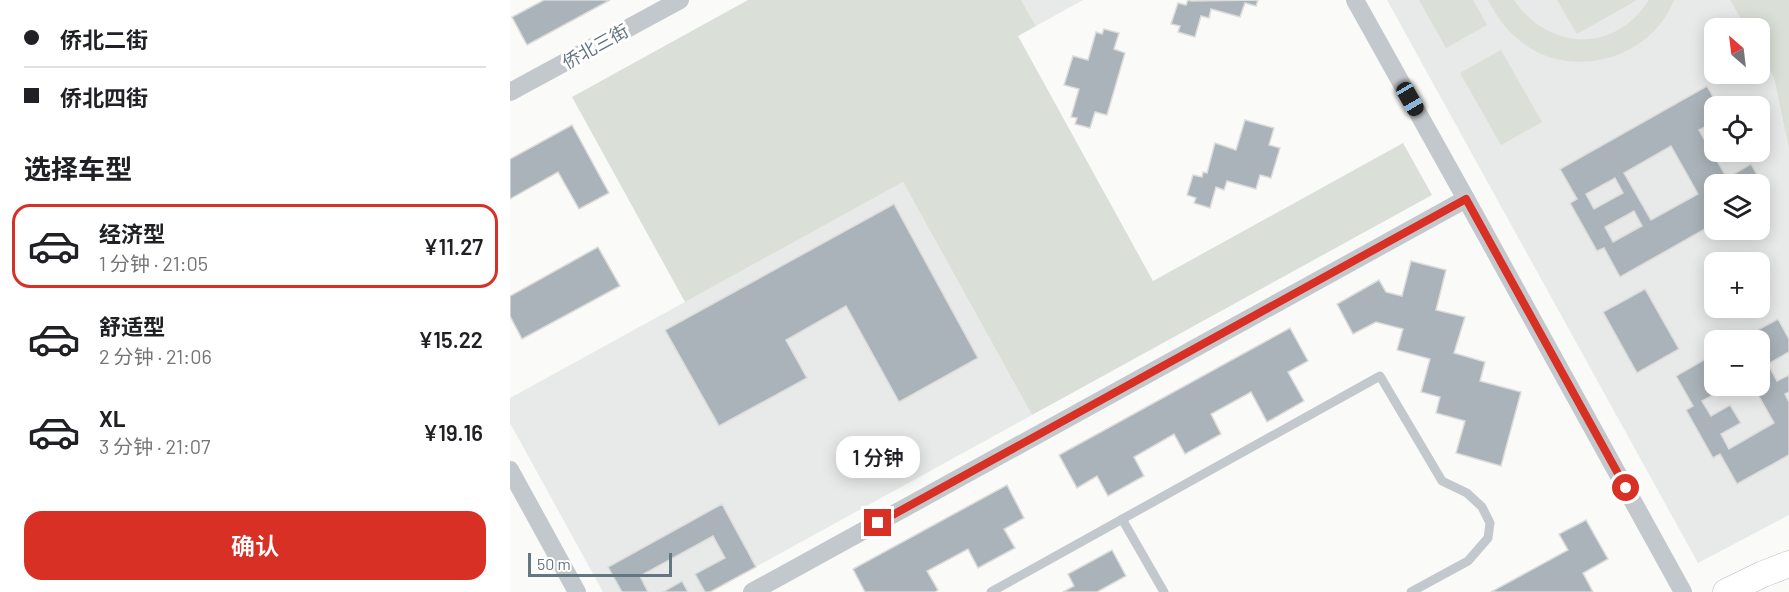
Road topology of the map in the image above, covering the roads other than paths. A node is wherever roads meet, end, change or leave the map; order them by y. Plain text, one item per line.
1 (680, 0) edge
2 (1354, 0) edge
3 (510, 92) edge
4 (1466, 199) junction
5 (510, 470) edge
6 (1122, 519) junction
7 (1789, 564) edge
8 (577, 592) edge
9 (752, 592) edge
10 (991, 592) edge
11 (1164, 592) edge
12 (1411, 592) edge
13 (1683, 592) edge
14 (1726, 592) edge

1 - 3 street, 侨北三街
2 - 4 street
4 - 9 street
4 - 13 street
5 - 8 street
6 - 10 lane
6 - 11 lane
6 - 12 lane
7 - 14 street

